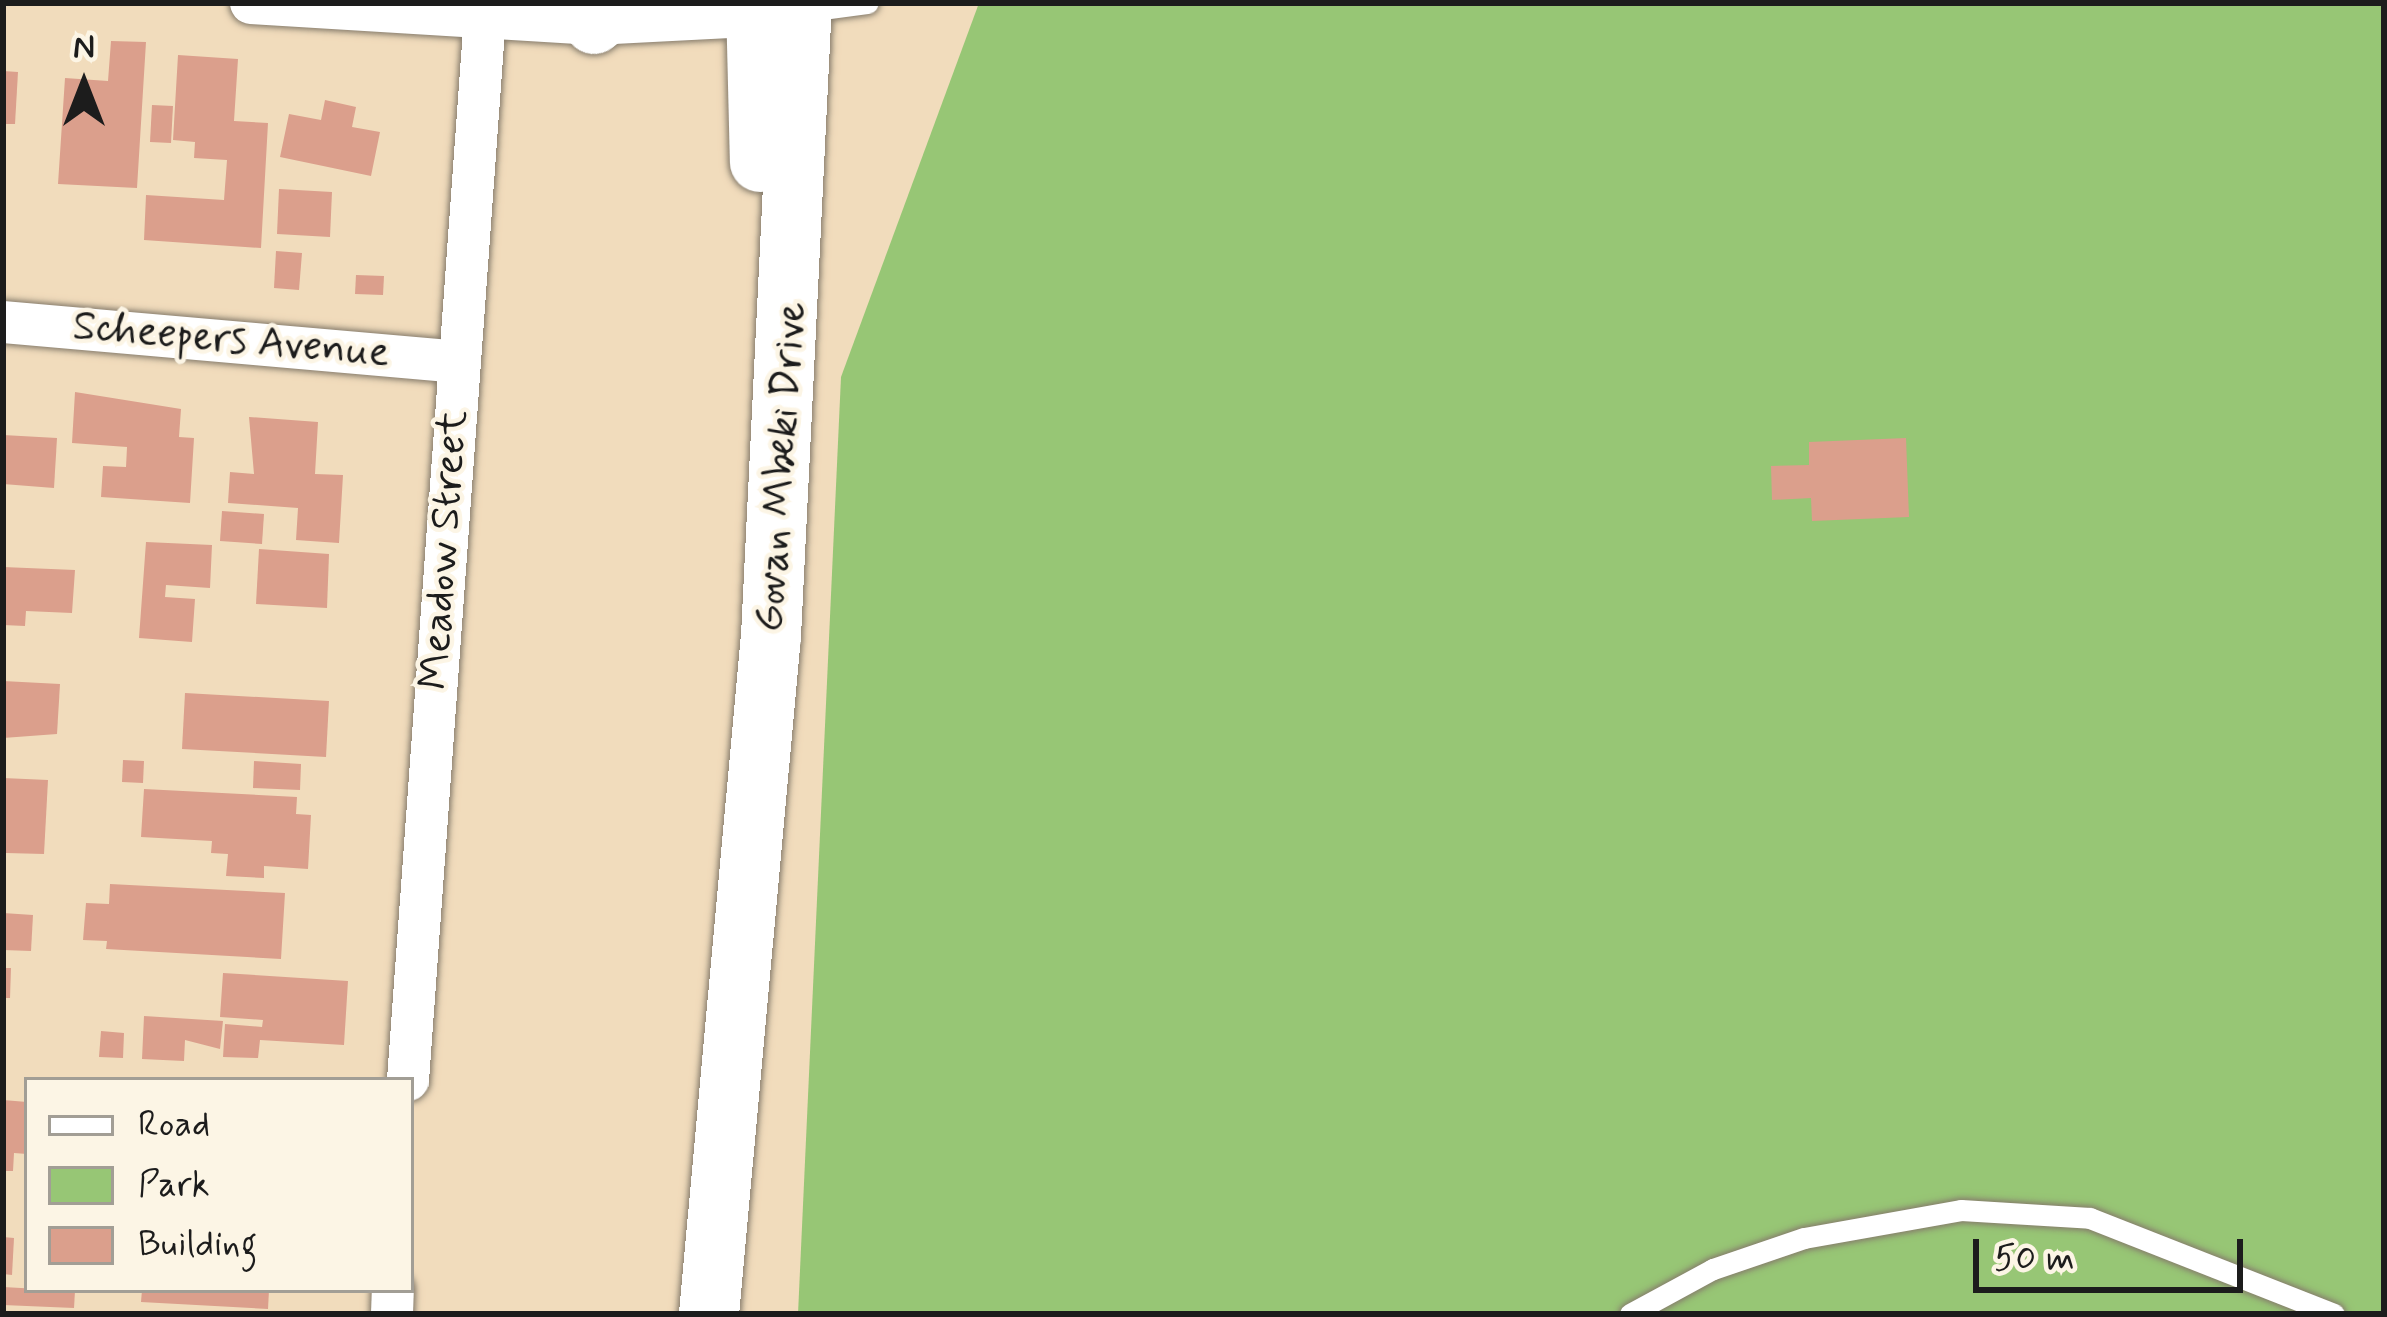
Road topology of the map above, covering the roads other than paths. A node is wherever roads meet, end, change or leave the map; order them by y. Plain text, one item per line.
1 (251, 3) edge
2 (867, 3) edge
3 (780, 9) edge
4 (485, 12) edge
5 (607, 14) edge
6 (3, 322) edge
7 (459, 362) junction
8 (408, 1077) edge
9 (709, 1314) edge
10 (1630, 1314) edge
11 (2334, 1314) edge

1 - 4 street
2 - 3 lane
3 - 5 street
3 - 9 main road, Govan Mbeki Drive
4 - 5 street
4 - 7 street, Meadow Street
6 - 7 street, Scheepers Avenue
7 - 8 street, Meadow Street
10 - 11 lane

